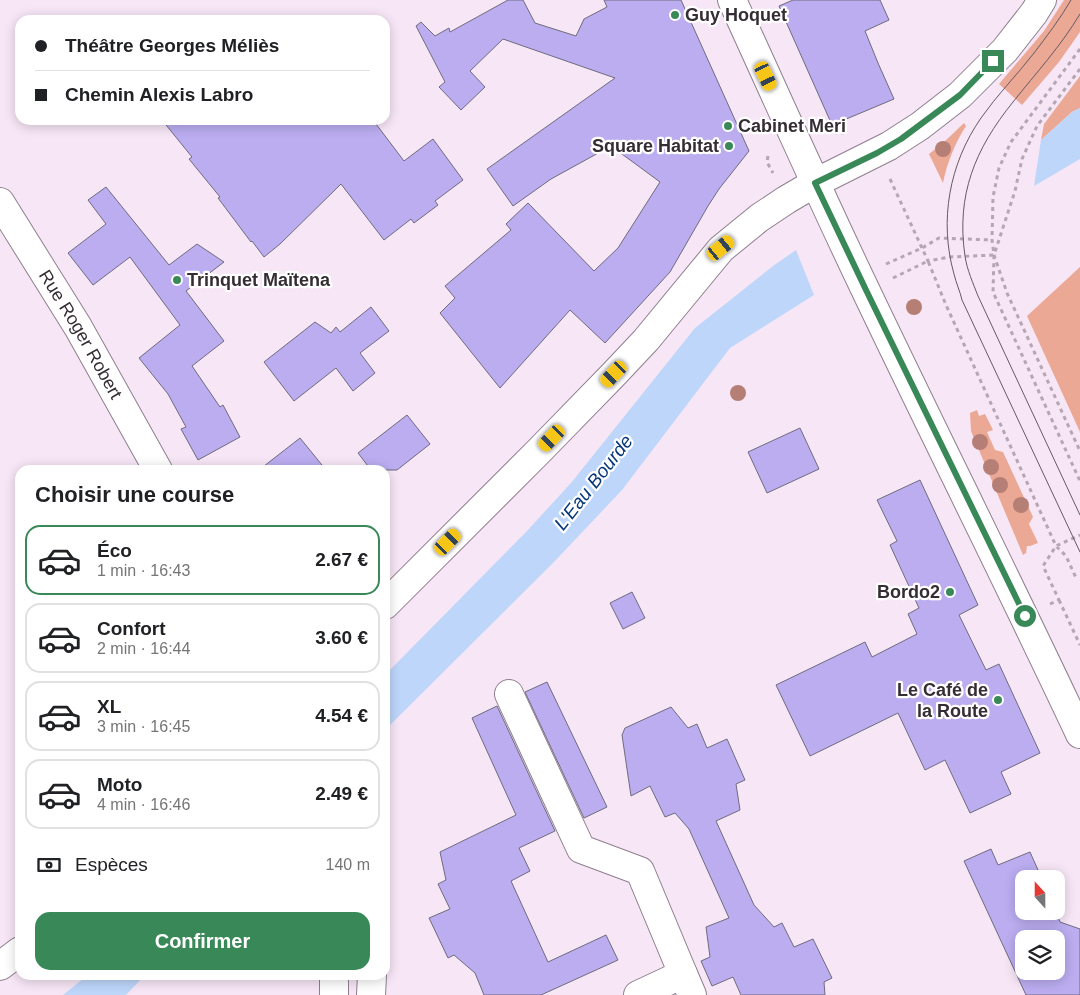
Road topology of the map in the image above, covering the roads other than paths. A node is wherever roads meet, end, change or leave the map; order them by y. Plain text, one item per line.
1 (732, 0) edge
2 (1042, 0) edge
3 (815, 183) junction
4 (0, 202) edge
5 (155, 465) edge
6 (390, 599) edge
7 (509, 694) dead end
8 (1080, 734) edge
9 (15, 955) edge
10 (0, 966) edge
11 (334, 980) edge
12 (372, 980) edge
13 (688, 984) edge
14 (334, 995) edge
15 (371, 995) edge
16 (638, 995) edge

1 - 3 street
2 - 3 street
3 - 6 street
3 - 8 street
4 - 5 street, Rue Roger Robert
7 - 13 street
9 - 10 street
11 - 14 street
12 - 15 street
13 - 16 street

